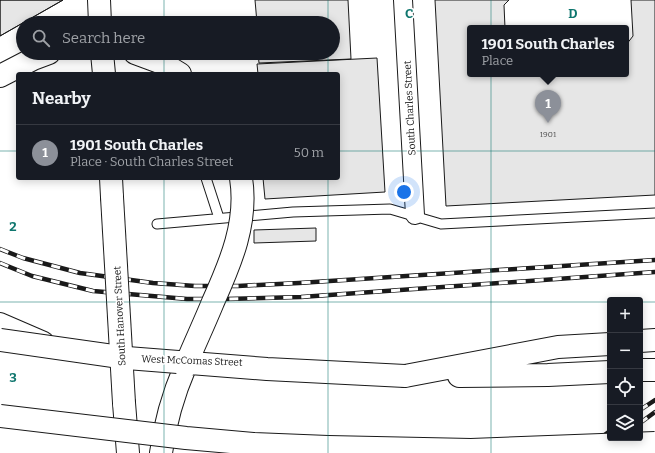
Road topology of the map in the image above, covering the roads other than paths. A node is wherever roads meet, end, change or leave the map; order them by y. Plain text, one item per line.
1 (98, 0) edge
2 (403, 0) edge
3 (99, 16) edge
4 (31, 60) edge
5 (103, 60) edge
6 (154, 60) edge
7 (104, 72) edge
8 (177, 72) edge
9 (0, 76) edge
10 (207, 180) edge
11 (242, 180) edge
12 (111, 188) edge
13 (655, 213) edge
14 (415, 215) junction
15 (219, 218) junction
16 (157, 224) dead end
17 (0, 322) edge
18 (0, 340) edge
19 (655, 340) edge
20 (643, 342) edge
21 (607, 344) edge
22 (365, 366) dead end
23 (643, 370) edge
24 (655, 370) edge
25 (607, 372) edge
26 (405, 376) junction
27 (0, 416) edge
28 (655, 443) edge
29 (479, 452) edge
30 (128, 453) edge
31 (161, 453) edge

1 - 3 main road
2 - 14 street, South Charles Street
4 - 9 main road
5 - 7 main road
6 - 8 main road
10 - 15 lane
11 - 31 main road, bridge
12 - 30 main road, South Hanover Street, bridge
13 - 14 lane
14 - 15 lane
15 - 16 lane
17 - 22 street, West McComas Street
18 - 26 main road, bridge
19 - 20 main road
21 - 26 main road
23 - 24 main road
25 - 26 main road
27 - 29 main road, bridge
28 - 29 main road, bridge

